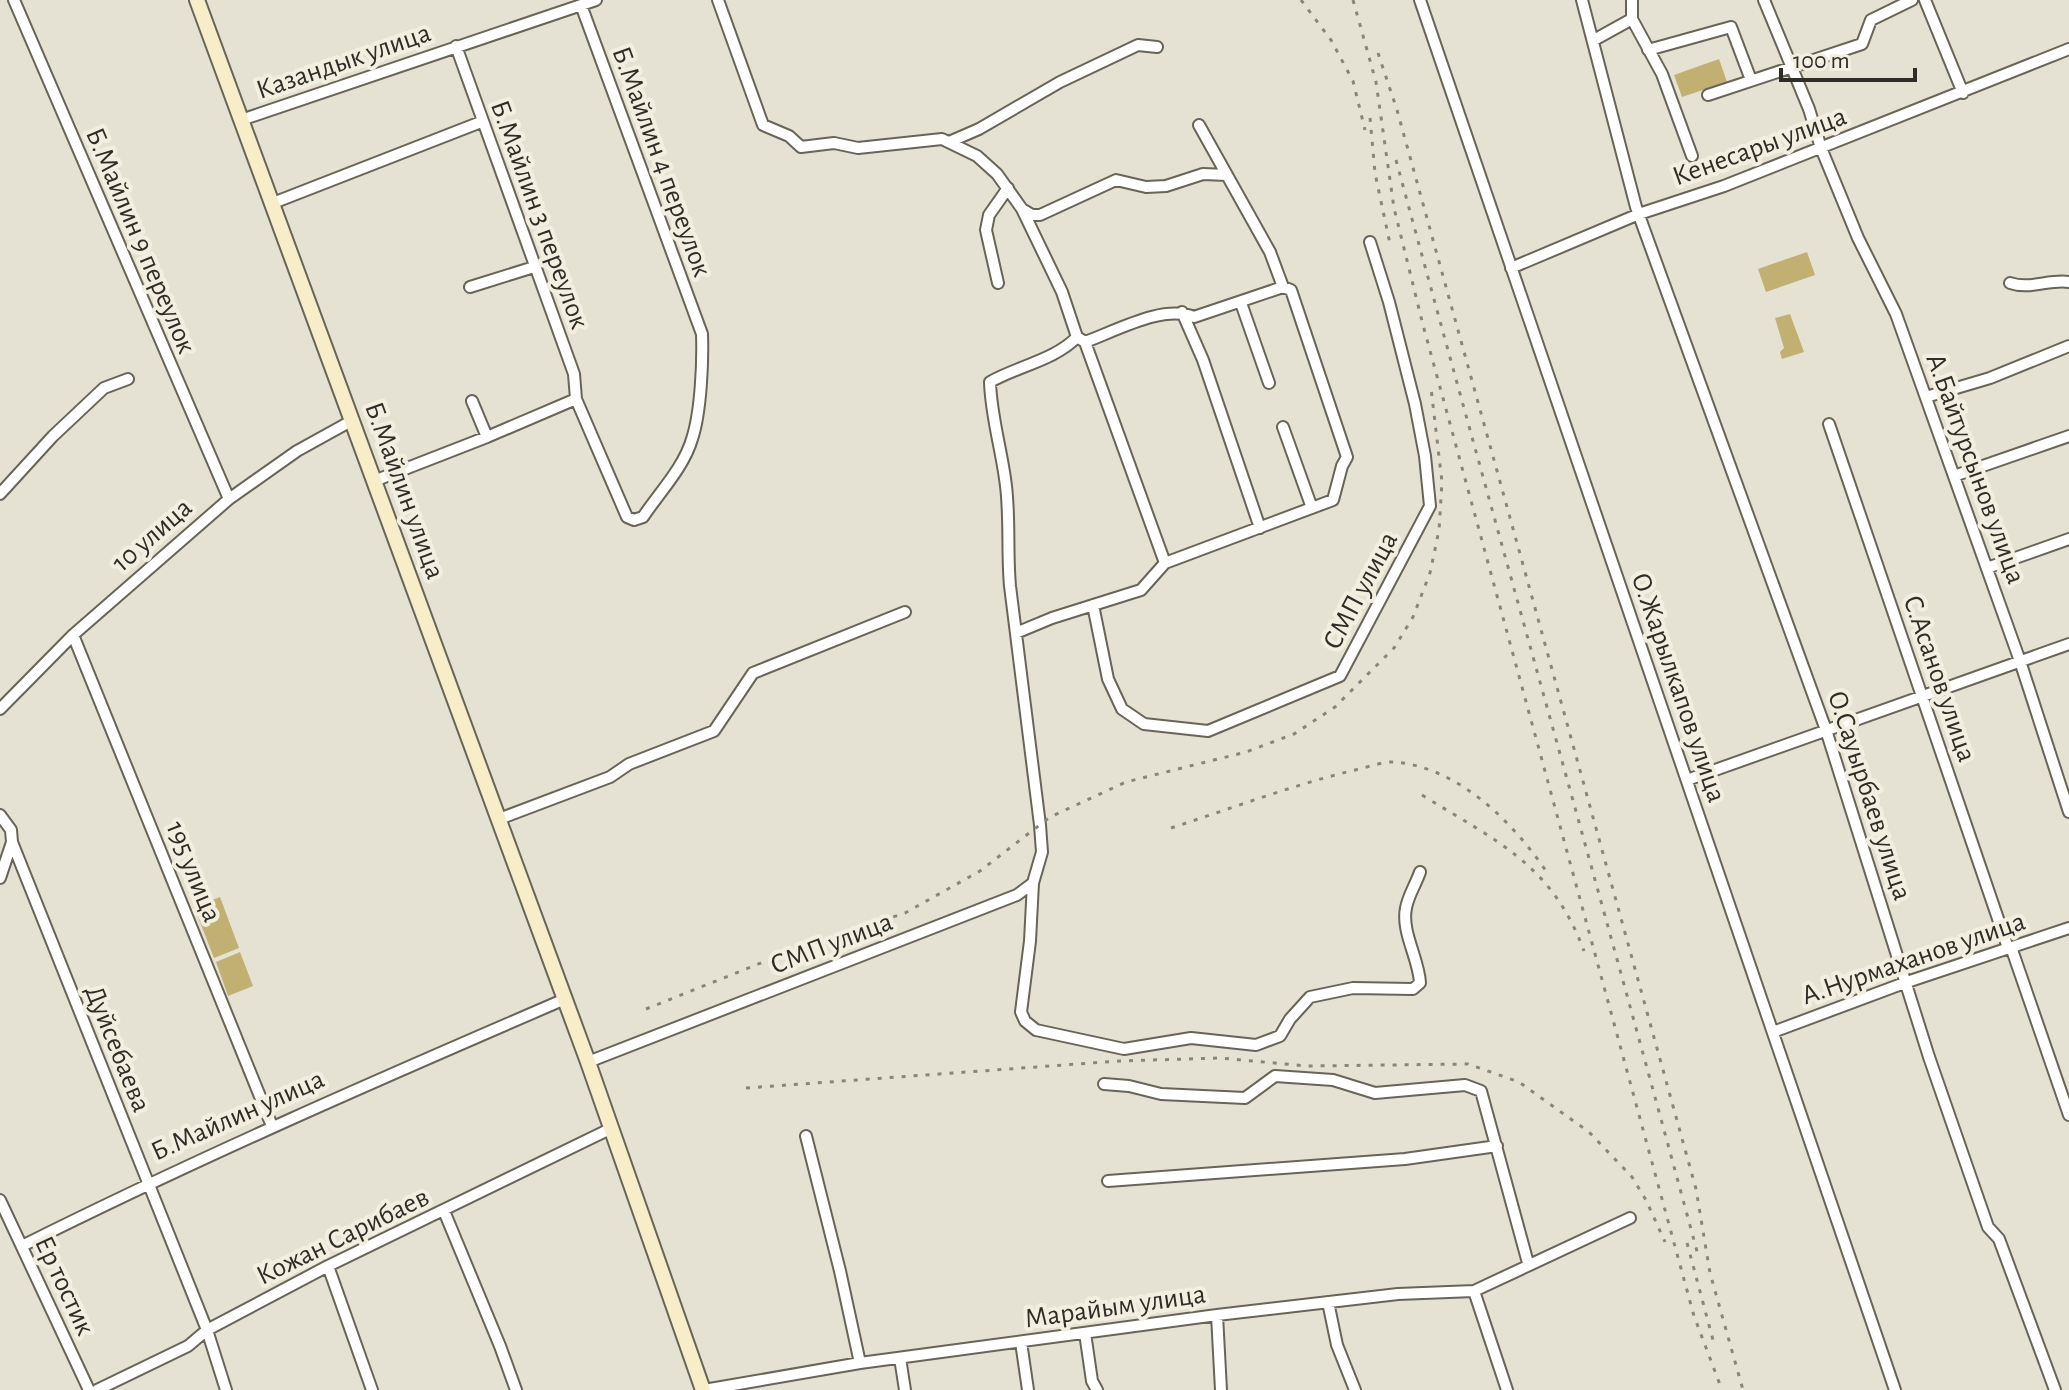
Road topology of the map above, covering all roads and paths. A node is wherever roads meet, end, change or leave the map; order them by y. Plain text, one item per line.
1 (14, 0) edge
2 (197, 0) edge
3 (596, 0) edge
4 (718, 0) edge
5 (1420, 0) edge
6 (1582, 0) edge
7 (1632, 0) edge
8 (1764, 0) edge
9 (1912, 0) edge
10 (1925, 0) edge
11 (581, 5) junction
12 (1632, 19) junction
13 (1594, 40) junction
14 (456, 46) junction
15 (1157, 47) dead end
16 (2069, 49) edge
17 (1648, 50) junction
18 (1791, 69) junction
19 (1751, 80) junction
20 (1963, 93) junction
21 (1708, 95) dead end
22 (241, 120) junction
23 (481, 122) junction
24 (1199, 125) dead end
25 (945, 141) junction
26 (1821, 148) junction
27 (1692, 156) dead end
28 (1227, 175) junction
29 (1008, 188) junction
30 (273, 203) junction
31 (1022, 209) junction
32 (1639, 214) junction
33 (1370, 242) dead end
34 (534, 267) junction
35 (1511, 268) junction
36 (2069, 282) edge
37 (998, 283) dead end
38 (2010, 283) dead end
39 (470, 287) dead end
40 (1283, 287) junction
41 (1241, 303) junction
42 (1182, 312) junction
43 (702, 334) joint
44 (1081, 339) junction
45 (2069, 346) edge
46 (128, 379) dead end
47 (1269, 383) dead end
48 (1926, 397) junction
49 (576, 399) junction
50 (472, 401) dead end
51 (353, 420) junction
52 (1829, 424) dead end
53 (1283, 427) dead end
54 (2069, 436) edge
55 (487, 437) junction
56 (1954, 476) junction
57 (374, 481) junction
58 (0, 494) edge
59 (229, 499) junction
60 (1312, 508) junction
61 (1260, 528) junction
62 (2069, 539) edge
63 (1165, 563) junction
64 (1987, 568) junction
65 (1093, 605) junction
66 (905, 612) dead end
67 (1016, 633) junction
68 (73, 635) junction
69 (2069, 644) edge
70 (2020, 661) junction
71 (1923, 695) junction
72 (0, 709) edge
73 (1826, 730) junction
74 (2069, 767) edge
75 (2056, 771) junction
76 (1687, 780) junction
77 (2069, 812) edge
78 (0, 815) edge
79 (499, 819) junction
80 (12, 842) junction
81 (1420, 872) dead end
82 (0, 878) edge
83 (1033, 883) junction
84 (2069, 928) edge
85 (2009, 947) junction
86 (1907, 982) junction
87 (565, 999) junction
88 (1773, 1032) junction
89 (588, 1062) junction
90 (1104, 1084) dead end
91 (2069, 1115) edge
92 (272, 1126) junction
93 (612, 1128) junction
94 (806, 1136) dead end
95 (1497, 1146) junction
96 (1108, 1181) dead end
97 (147, 1183) junction
98 (0, 1200) edge
99 (444, 1211) junction
100 (1630, 1218) dead end
101 (22, 1246) junction
102 (1528, 1263) junction
103 (328, 1266) junction
104 (1474, 1291) junction
105 (1328, 1302) junction
106 (1217, 1315) junction
107 (207, 1330) junction
108 (1085, 1333) junction
109 (1021, 1342) junction
110 (900, 1358) junction
111 (860, 1363) junction
112 (89, 1390) edge
113 (97, 1390) edge
114 (226, 1390) edge
115 (372, 1390) edge
116 (516, 1390) edge
117 (704, 1390) edge
118 (905, 1390) edge
119 (1028, 1390) edge
120 (1097, 1390) edge
121 (1221, 1390) edge
122 (1355, 1390) edge
123 (1507, 1390) edge
124 (1895, 1390) edge
125 (2055, 1390) edge

1 - 59 street, Б.Майлин 9 переулок
2 - 22 street, Б.Майлин улица
3 - 11 street, Казандык улица
4 - 25 street
5 - 35 street, О.Жарылкапов улица
6 - 13 street, О.Сауырбаев улица
7 - 12 street
8 - 18 street, А.Байтурсынов улица
9 - 18 street
10 - 20 street
11 - 14 street, Казандык улица
11 - 43 street, Б.Майлин 4 переулок
12 - 13 street
12 - 17 street
13 - 32 street, О.Сауырбаев улица
14 - 22 street, Казандык улица
14 - 23 street, Б.Майлин 3 переулок
15 - 25 street
16 - 20 street, Кенесары улица
17 - 19 street
17 - 27 street
18 - 19 street
18 - 26 street, А.Байтурсынов улица
19 - 21 street
20 - 26 street, Кенесары улица
22 - 30 street, Б.Майлин улица
23 - 30 street
23 - 34 street, Б.Майлин 3 переулок
24 - 28 street
25 - 29 street
26 - 32 street, Кенесары улица
26 - 48 street, А.Байтурсынов улица
28 - 31 street
28 - 40 street
29 - 31 street
29 - 37 street
30 - 51 street, Б.Майлин улица
31 - 44 street
32 - 35 street, Кенесары улица
32 - 73 street, О.Сауырбаев улица
33 - 65 street, СМП улица
34 - 39 street
34 - 49 street, Б.Майлин 3 переулок
35 - 76 street, О.Жарылкапов улица
36 - 38 street
40 - 41 street
40 - 60 street
41 - 42 street
41 - 47 street
42 - 44 street
42 - 61 street
43 - 49 street, Б.Майлин 3 переулок
44 - 63 street
44 - 67 street
45 - 48 street
46 - 58 street
48 - 56 street, А.Байтурсынов улица
49 - 55 street
50 - 55 street
51 - 57 street, Б.Майлин улица
51 - 59 street, 10 улица
52 - 71 street, С.Асанов улица
53 - 60 street
54 - 56 street
55 - 57 street
56 - 64 street, А.Байтурсынов улица
57 - 79 street, Б.Майлин улица
59 - 68 street, 10 улица
60 - 61 street
61 - 63 street
62 - 64 street
63 - 65 street
64 - 70 street, А.Байтурсынов улица
65 - 67 street
66 - 79 street
67 - 83 street
68 - 72 street, 10 улица
68 - 92 street, 195 улица
69 - 70 street
70 - 71 street
70 - 75 street, А.Байтурсынов улица
71 - 73 street
71 - 85 street, С.Асанов улица
73 - 76 street
73 - 86 street, О.Сауырбаев улица
74 - 75 street
75 - 77 street, А.Байтурсынов улица
76 - 88 street, О.Жарылкапов улица
78 - 80 street, Дуйсебаева
79 - 87 street, Б.Майлин улица
80 - 82 street
80 - 97 street, Дуйсебаева
81 - 83 street
83 - 89 street, СМП улица
84 - 85 street, А.Нурмаханов улица
85 - 86 street, А.Нурмаханов улица
85 - 91 street, С.Асанов улица
86 - 88 street, А.Нурмаханов улица
86 - 125 street, О.Сауырбаев улица
87 - 89 street, Б.Майлин улица
87 - 92 street, Б.Майлин улица
88 - 124 street, О.Жарылкапов улица
89 - 93 street, Б.Майлин улица
90 - 95 street
92 - 97 street, Б.Майлин улица
93 - 99 street, Кожан Сарибаев
93 - 117 street, Б.Майлин улица
94 - 111 street
95 - 96 street
95 - 102 street
97 - 101 street, Б.Майлин улица
97 - 107 street, Дуйсебаева
98 - 101 street, Ер тостик
99 - 103 street, Кожан Сарибаев
99 - 116 street
100 - 102 street, Марайым улица
101 - 112 street, Ер тостик
102 - 104 street, Марайым улица
103 - 107 street, Кожан Сарибаев
103 - 115 street
104 - 105 street, Марайым улица
104 - 123 street
105 - 106 street, Марайым улица
105 - 122 street
106 - 108 street, Марайым улица
106 - 121 street
107 - 113 street, Кожан Сарибаев
107 - 114 street, Дуйсебаева
108 - 109 street, Марайым улица
108 - 120 street
109 - 110 street, Марайым улица
109 - 119 street
110 - 111 street, Марайым улица
110 - 118 street
111 - 117 street, Марайым улица

